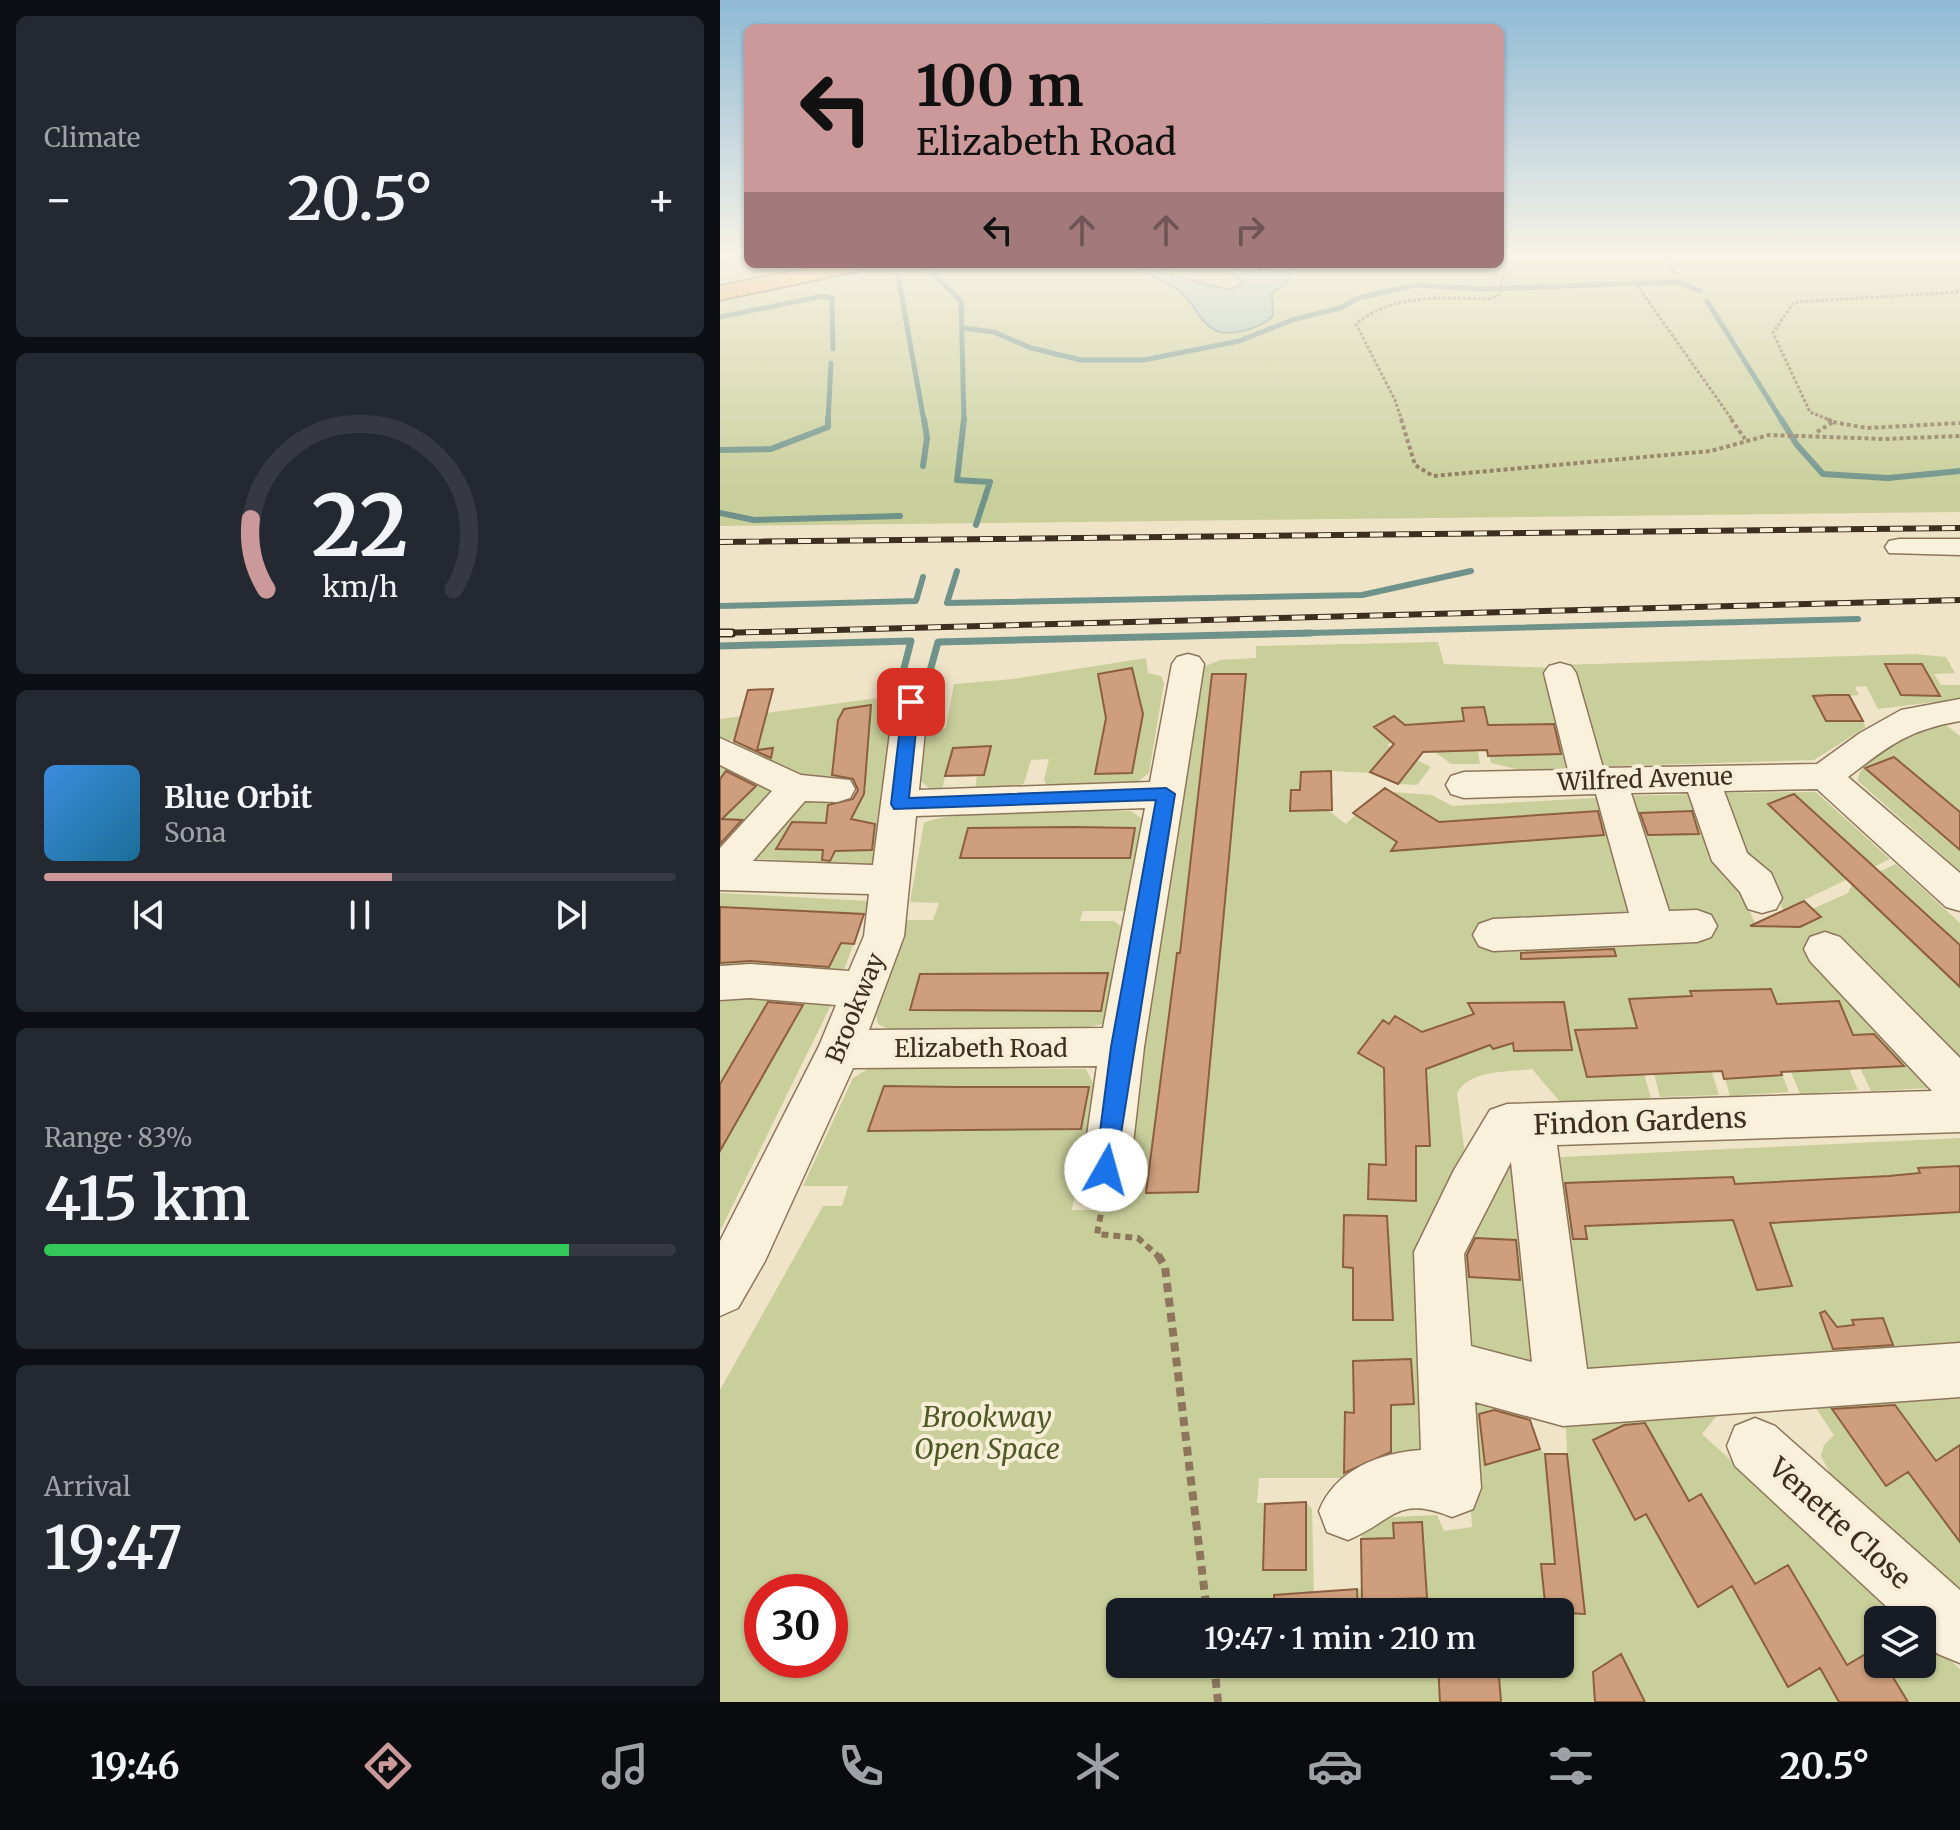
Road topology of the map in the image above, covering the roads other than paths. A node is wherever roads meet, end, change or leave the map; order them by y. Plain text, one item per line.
1 (1899, 547) dead end
2 (1960, 547) edge
3 (1188, 664) dead end
4 (1560, 673) dead end
5 (911, 702) dead end
6 (1960, 710) edge
7 (720, 750) edge
8 (1700, 776) junction
9 (1825, 776) junction
10 (1598, 779) junction
11 (1464, 785) dead end
12 (796, 788) junction
13 (837, 789) dead end
14 (1166, 794) junction
15 (900, 804) junction
16 (720, 874) edge
17 (892, 880) junction
18 (1960, 896) edge
19 (1762, 898) dead end
20 (1697, 926) dead end
21 (1654, 928) junction
22 (1493, 935) dead end
23 (1825, 949) dead end
24 (720, 983) edge
25 (865, 990) junction
26 (1122, 1047) junction
27 (840, 1049) junction
28 (1960, 1089) edge
29 (1960, 1111) edge
30 (1531, 1125) junction
31 (1106, 1170) road end
32 (720, 1290) edge
33 (1443, 1366) junction
34 (1960, 1370) edge
35 (1563, 1398) junction
36 (1755, 1446) dead end
37 (1348, 1511) dead end
38 (1960, 1632) edge

1 - 2 street
3 - 14 street
4 - 10 street
5 - 15 street, Brookway
6 - 9 street
7 - 12 street
8 - 9 street, Wilfred Avenue
8 - 10 street, Wilfred Avenue
8 - 19 street
9 - 18 street
10 - 11 street, Wilfred Avenue
10 - 21 street
12 - 13 street
12 - 16 street
14 - 15 street
14 - 26 street
15 - 17 street, Brookway
16 - 17 street
17 - 25 street, Brookway
20 - 21 street
21 - 22 street
23 - 28 street
24 - 25 street
25 - 27 street, Brookway
26 - 27 street, Elizabeth Road
26 - 31 street
27 - 32 street, Brookway
29 - 30 street, Findon Gardens
30 - 33 street, Findon Gardens
30 - 35 street
33 - 35 street
33 - 37 street, Findon Gardens
34 - 35 street
36 - 38 street, Venette Close

